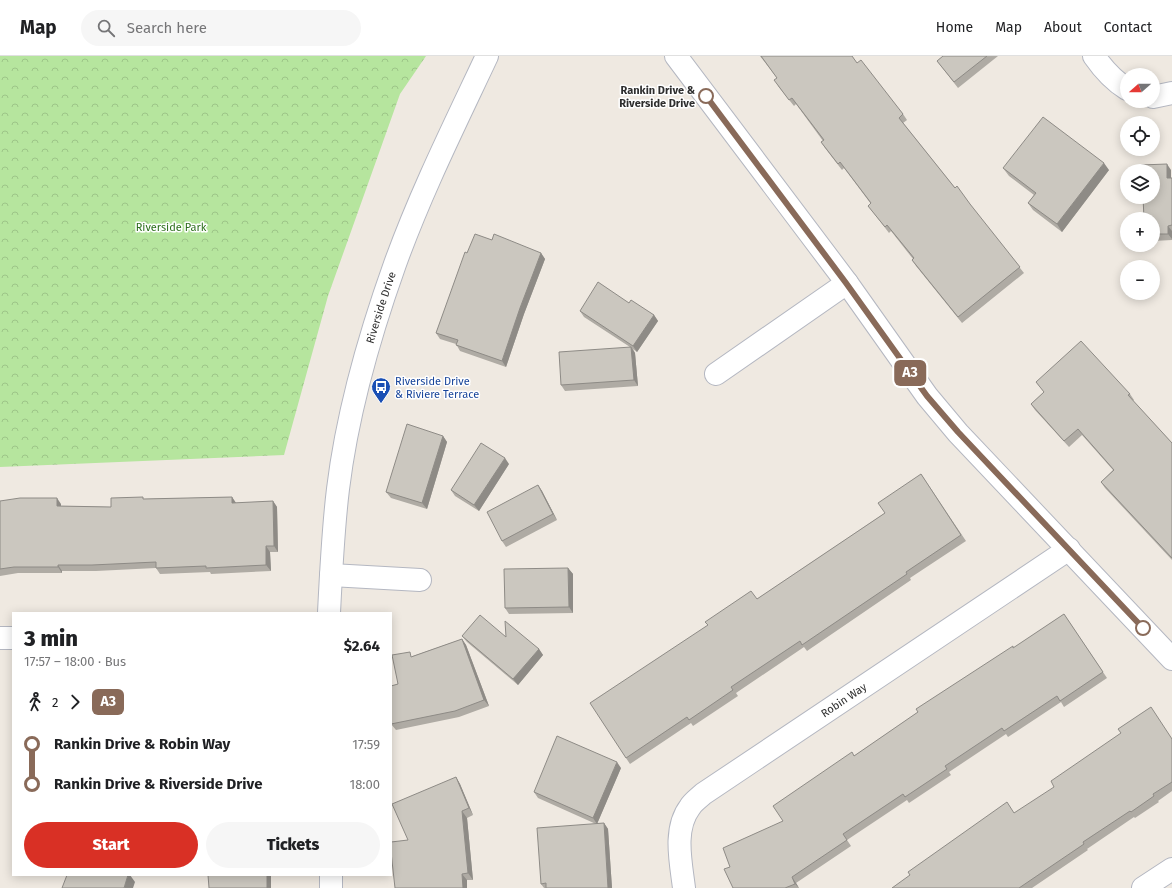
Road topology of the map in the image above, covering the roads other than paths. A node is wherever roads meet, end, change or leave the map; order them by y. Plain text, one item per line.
1 (488, 56) edge
2 (676, 56) edge
3 (1094, 56) edge
4 (1120, 85) edge
5 (1172, 93) edge
6 (1160, 96) edge
7 (846, 283) junction
8 (716, 374) dead end
9 (1068, 549) junction
10 (331, 575) junction
11 (420, 580) dead end
12 (330, 612) edge
13 (0, 638) edge
14 (12, 638) edge
15 (1172, 659) edge
16 (1172, 869) edge
17 (331, 876) edge
18 (331, 888) edge
19 (684, 888) edge
20 (1143, 888) edge

1 - 10 street, Riverside Drive
2 - 7 street
3 - 4 street
5 - 6 street
7 - 8 street
7 - 9 street
9 - 15 street
9 - 19 street, Robin Way
10 - 11 street
10 - 12 street, Riverside Drive
13 - 14 street
16 - 20 street
17 - 18 street

